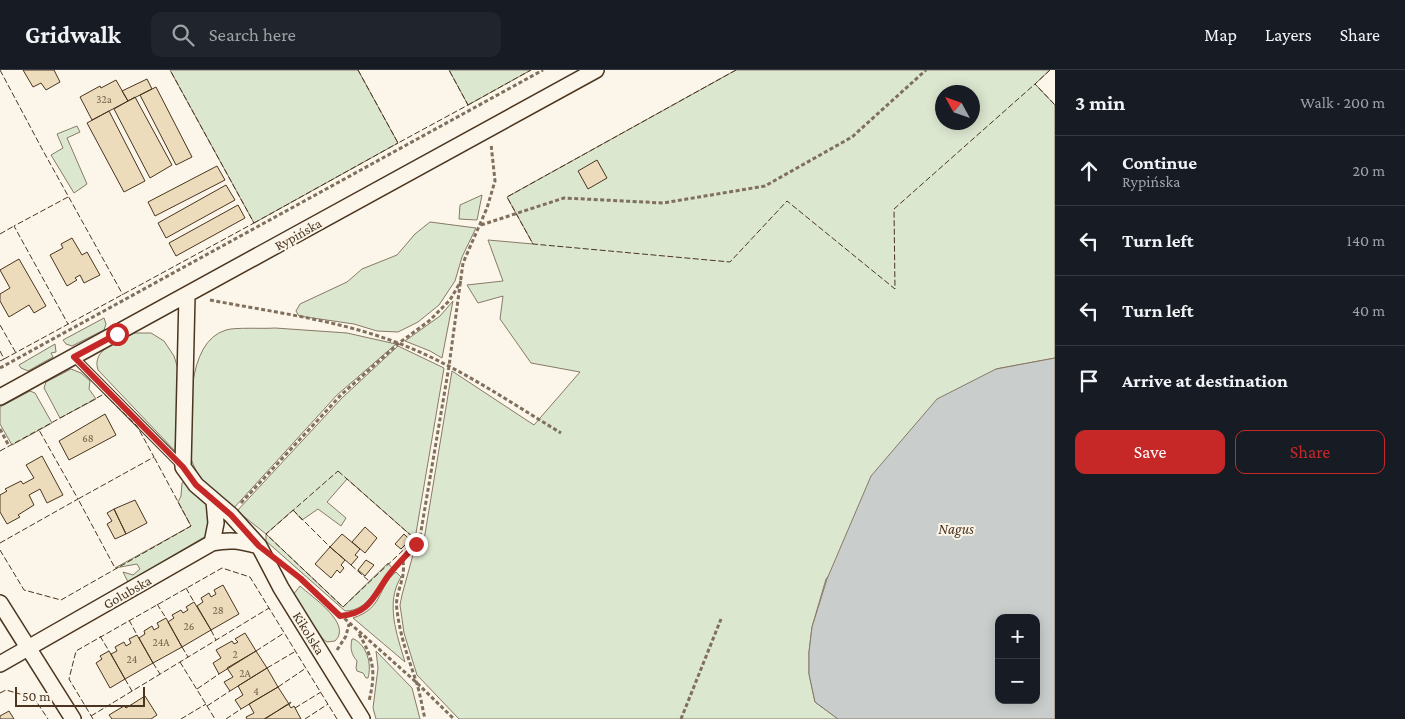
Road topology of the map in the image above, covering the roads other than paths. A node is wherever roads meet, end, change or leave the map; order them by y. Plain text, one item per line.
1 (596, 70) edge
2 (187, 295) junction
3 (74, 357) junction
4 (0, 397) edge
5 (183, 467) junction
6 (214, 501) junction
7 (212, 543) junction
8 (259, 546) junction
9 (0, 602) edge
10 (27, 648) junction
11 (0, 664) edge
12 (73, 719) edge
13 (362, 719) edge

1 - 2 street, Rypińska
2 - 3 street, Rypińska
2 - 5 street
3 - 4 street, Rypińska
3 - 5 lane
5 - 6 street, Kikolska
6 - 7 street
6 - 8 street, Kikolska
7 - 8 street, Golubska
7 - 10 street, Golubska
8 - 13 street, Kikolska
9 - 10 street
10 - 11 street, Golubska
10 - 12 street

